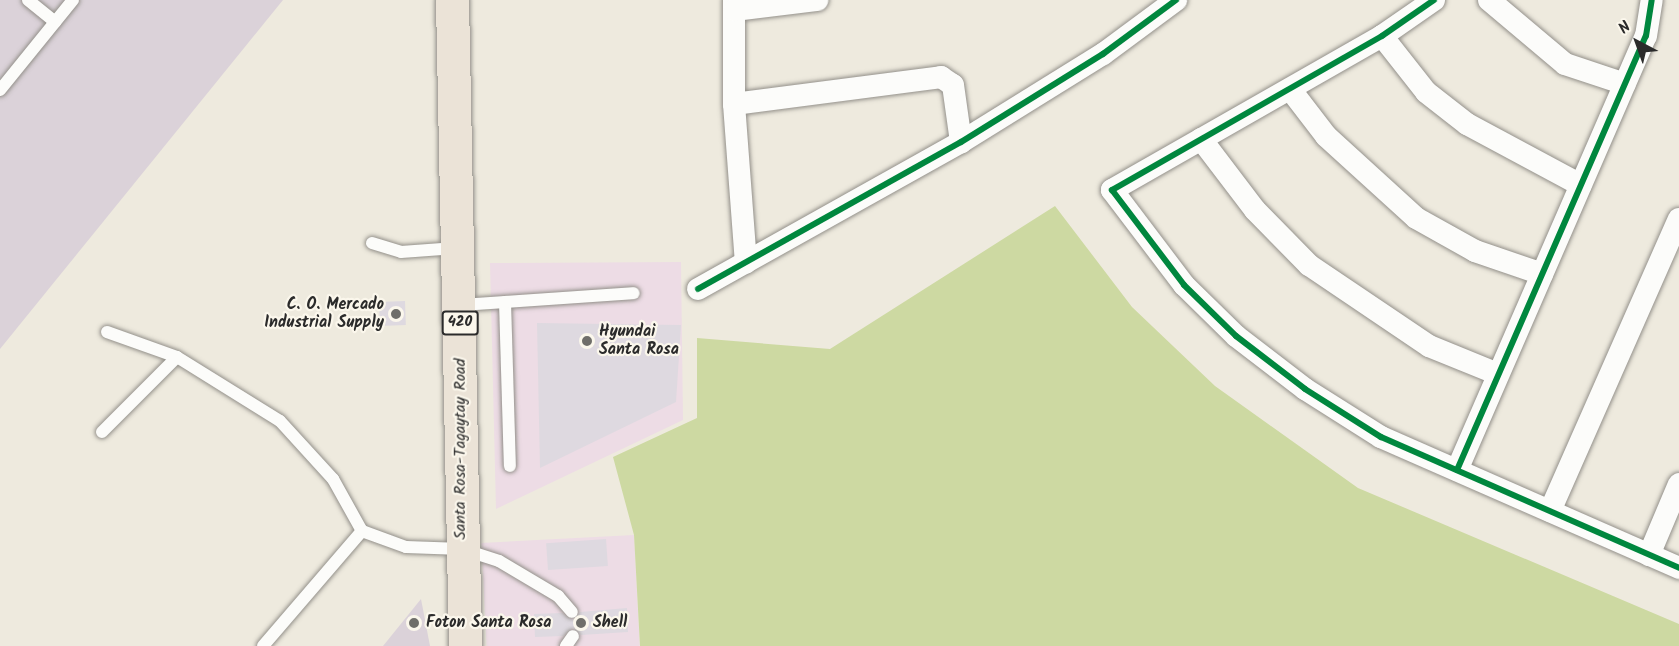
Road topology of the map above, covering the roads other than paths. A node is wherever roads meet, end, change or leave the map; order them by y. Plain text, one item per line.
1 (28, 0) edge
2 (73, 0) edge
3 (452, 0) edge
4 (817, 0) edge
5 (1176, 0) edge
6 (1434, 0) edge
7 (1489, 0) edge
8 (1652, 0) edge
9 (735, 5) edge
10 (55, 22) junction
11 (1382, 36) junction
12 (1625, 84) junction
13 (1290, 89) junction
14 (0, 90) edge
15 (734, 104) junction
16 (1201, 139) junction
17 (961, 142) junction
18 (1581, 185) junction
19 (1679, 219) edge
20 (372, 243) dead end
21 (458, 248) junction
22 (747, 263) junction
23 (1542, 274) junction
24 (698, 289) dead end
25 (634, 293) dead end
26 (505, 302) junction
27 (460, 305) junction
28 (107, 332) dead end
29 (177, 357) junction
30 (1498, 375) junction
31 (102, 432) dead end
32 (510, 466) dead end
33 (1456, 470) junction
34 (1679, 484) edge
35 (1550, 511) junction
36 (362, 531) junction
37 (462, 549) junction
38 (1649, 555) junction
39 (1679, 568) edge
40 (572, 612) dead end
41 (262, 646) edge
42 (465, 646) edge

1 - 10 lane
2 - 10 lane
3 - 21 main road, Santa Rosa-Tagaytay Road / 420
4 - 9 street
5 - 17 street
6 - 11 street
7 - 12 street
8 - 12 street
9 - 15 street
10 - 14 lane
11 - 13 street
11 - 18 street
12 - 18 street
13 - 16 street
13 - 23 street
15 - 17 street
15 - 22 street
16 - 30 street
16 - 33 street
17 - 22 street
18 - 23 street
19 - 35 street
20 - 21 lane
21 - 27 main road, Santa Rosa-Tagaytay Road / 420
22 - 24 street
23 - 30 street
25 - 26 lane
26 - 27 lane
26 - 32 lane
27 - 37 main road, Santa Rosa-Tagaytay Road / 420
28 - 29 lane
29 - 31 lane
29 - 36 lane
30 - 33 street
33 - 35 street
34 - 38 street
35 - 38 street
36 - 37 lane
36 - 41 lane
37 - 40 lane
37 - 42 main road, Santa Rosa-Tagaytay Road / 420
38 - 39 street

